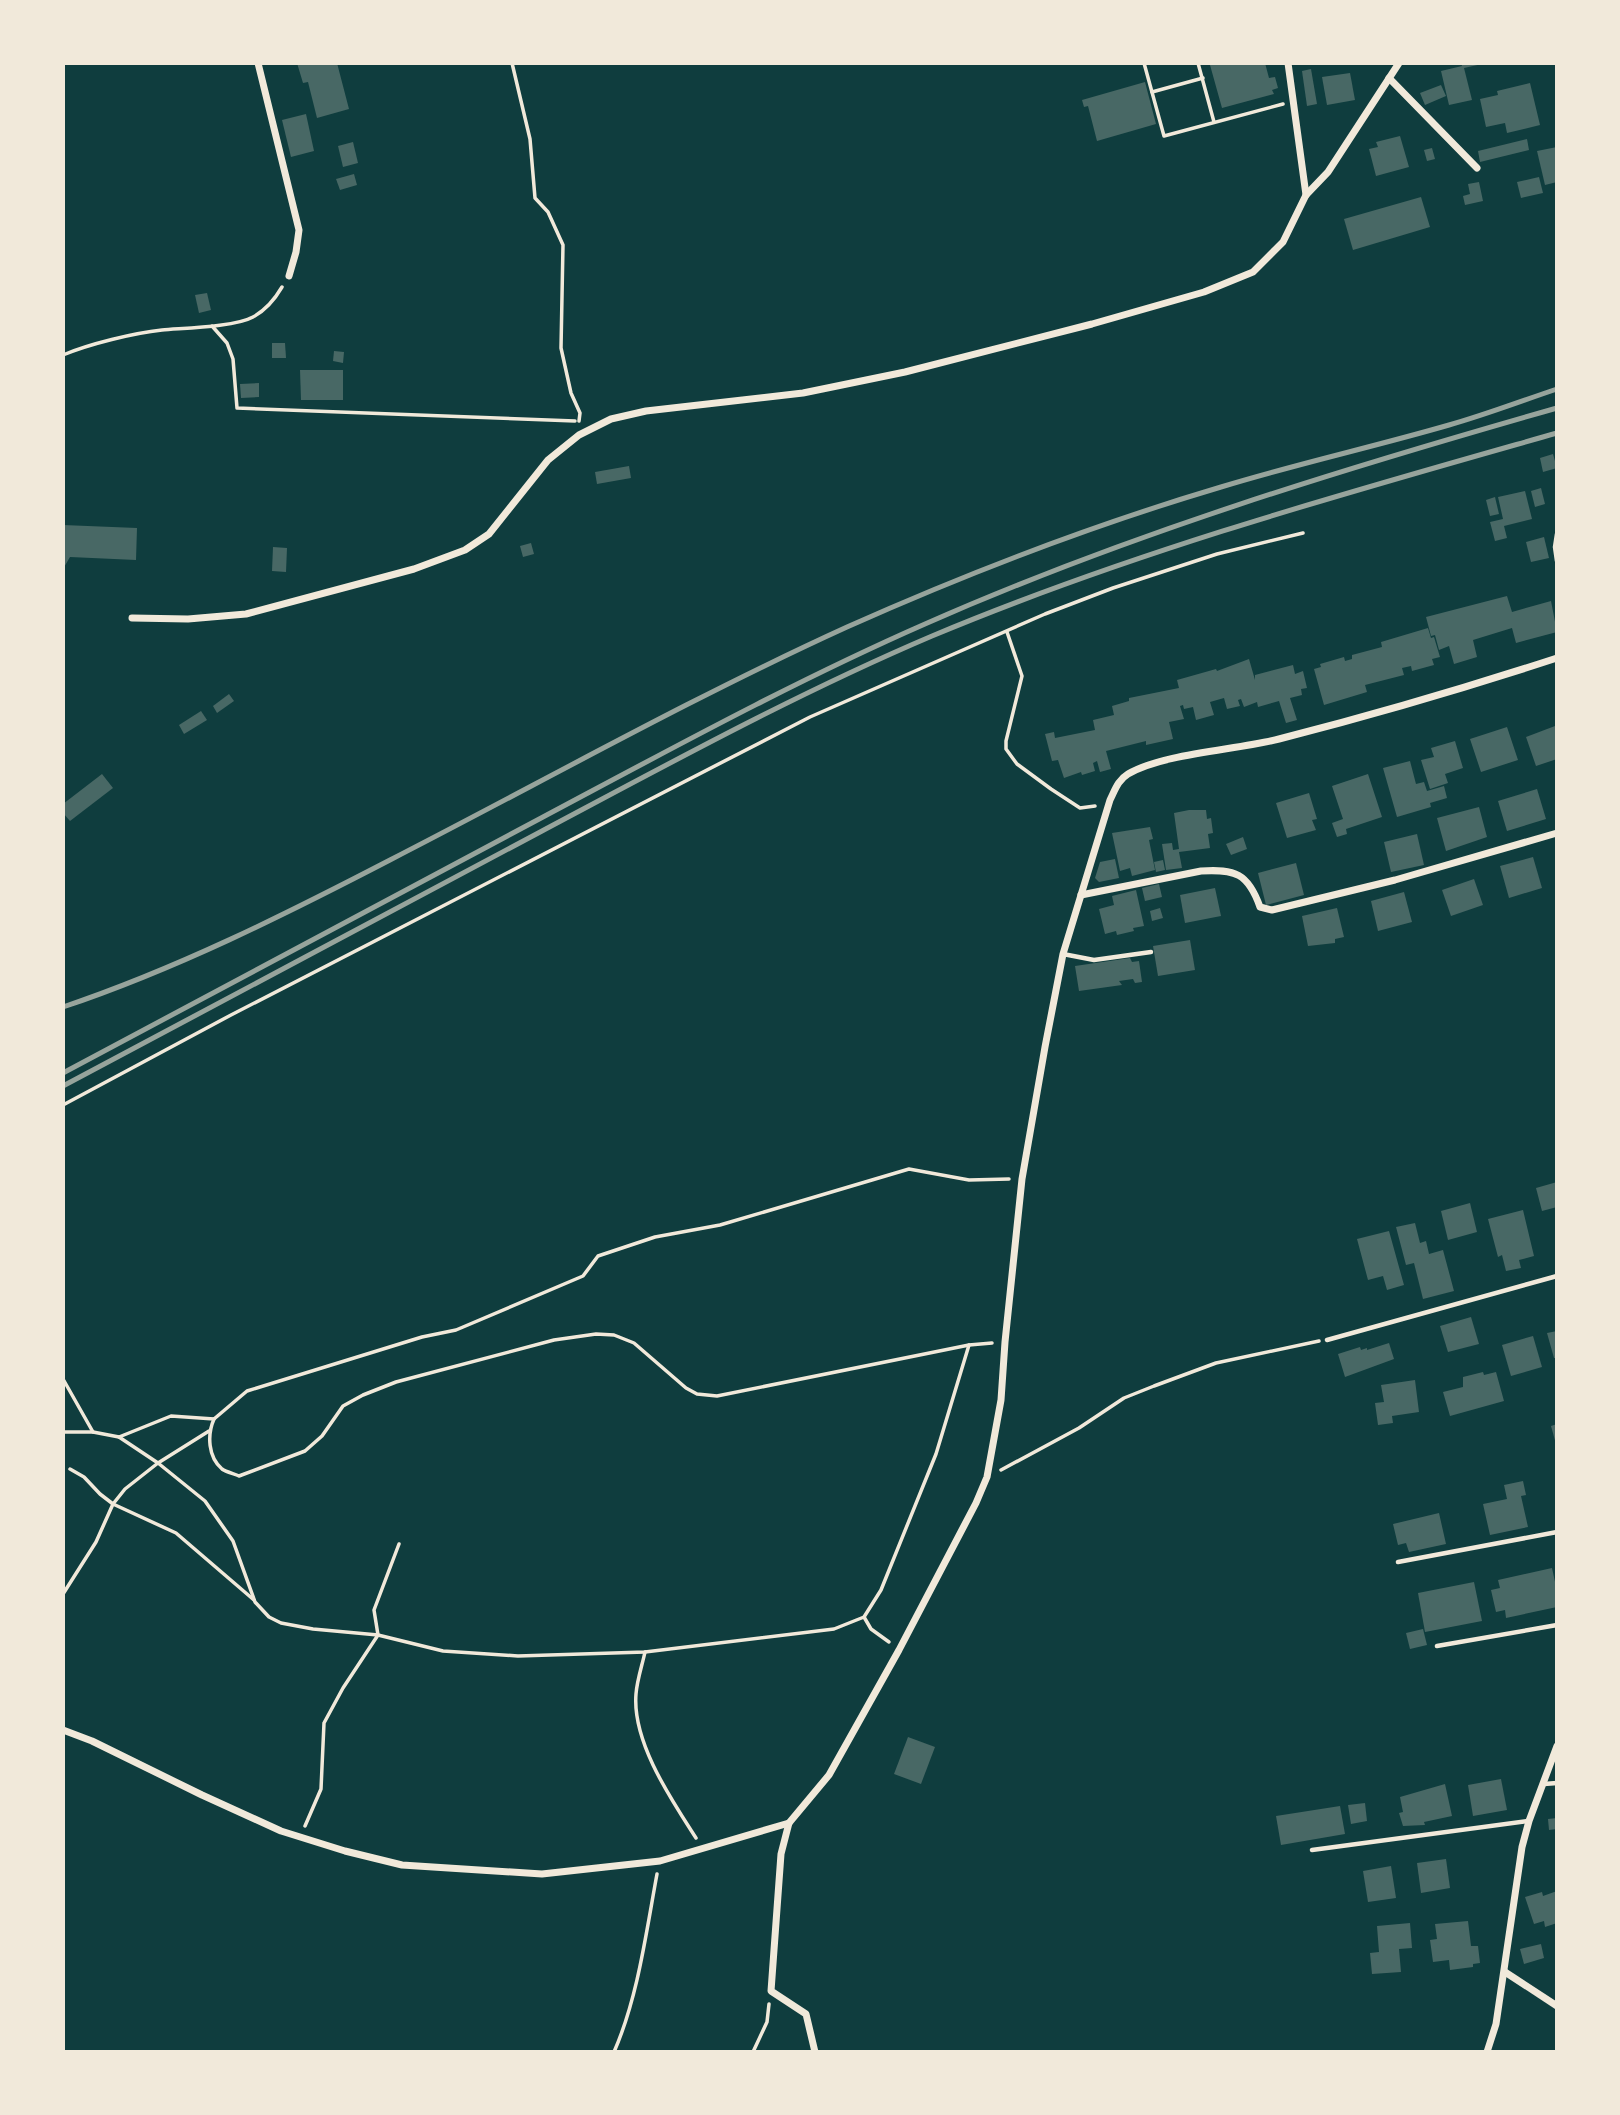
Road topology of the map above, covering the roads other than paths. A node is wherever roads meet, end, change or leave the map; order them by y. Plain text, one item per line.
1 (258, 63) edge
2 (1288, 63) edge
3 (1399, 63) edge
4 (1389, 78) junction
5 (1478, 167) dead end
6 (1306, 195) junction
7 (289, 276) road end
8 (1557, 534) edge
9 (1557, 561) edge
10 (132, 618) dead end
11 (1557, 658) edge
12 (1557, 833) edge
13 (1082, 895) junction
14 (1151, 952) dead end
15 (1063, 954) junction
16 (1557, 1276) edge
17 (1327, 1340) road end
18 (1557, 1532) edge
19 (1398, 1562) dead end
20 (1557, 1625) edge
21 (1437, 1646) dead end
22 (63, 1730) edge
23 (1557, 1746) edge
24 (1557, 1783) edge
25 (1544, 1784) junction
26 (1529, 1821) junction
27 (789, 1823) junction
28 (1312, 1850) dead end
29 (1504, 1972) junction
30 (1557, 2006) edge
31 (814, 2052) edge
32 (1487, 2052) edge

1 - 7 street
2 - 6 street
3 - 4 street
4 - 5 street
4 - 6 street
6 - 10 street
8 - 9 lane
11 - 13 street
12 - 13 street
13 - 15 street
14 - 15 lane
15 - 27 street
16 - 17 lane
18 - 19 lane
20 - 21 lane
22 - 27 street
23 - 25 street
24 - 25 lane
25 - 26 street
26 - 28 lane
26 - 29 street
27 - 31 street
29 - 30 street
29 - 32 street

